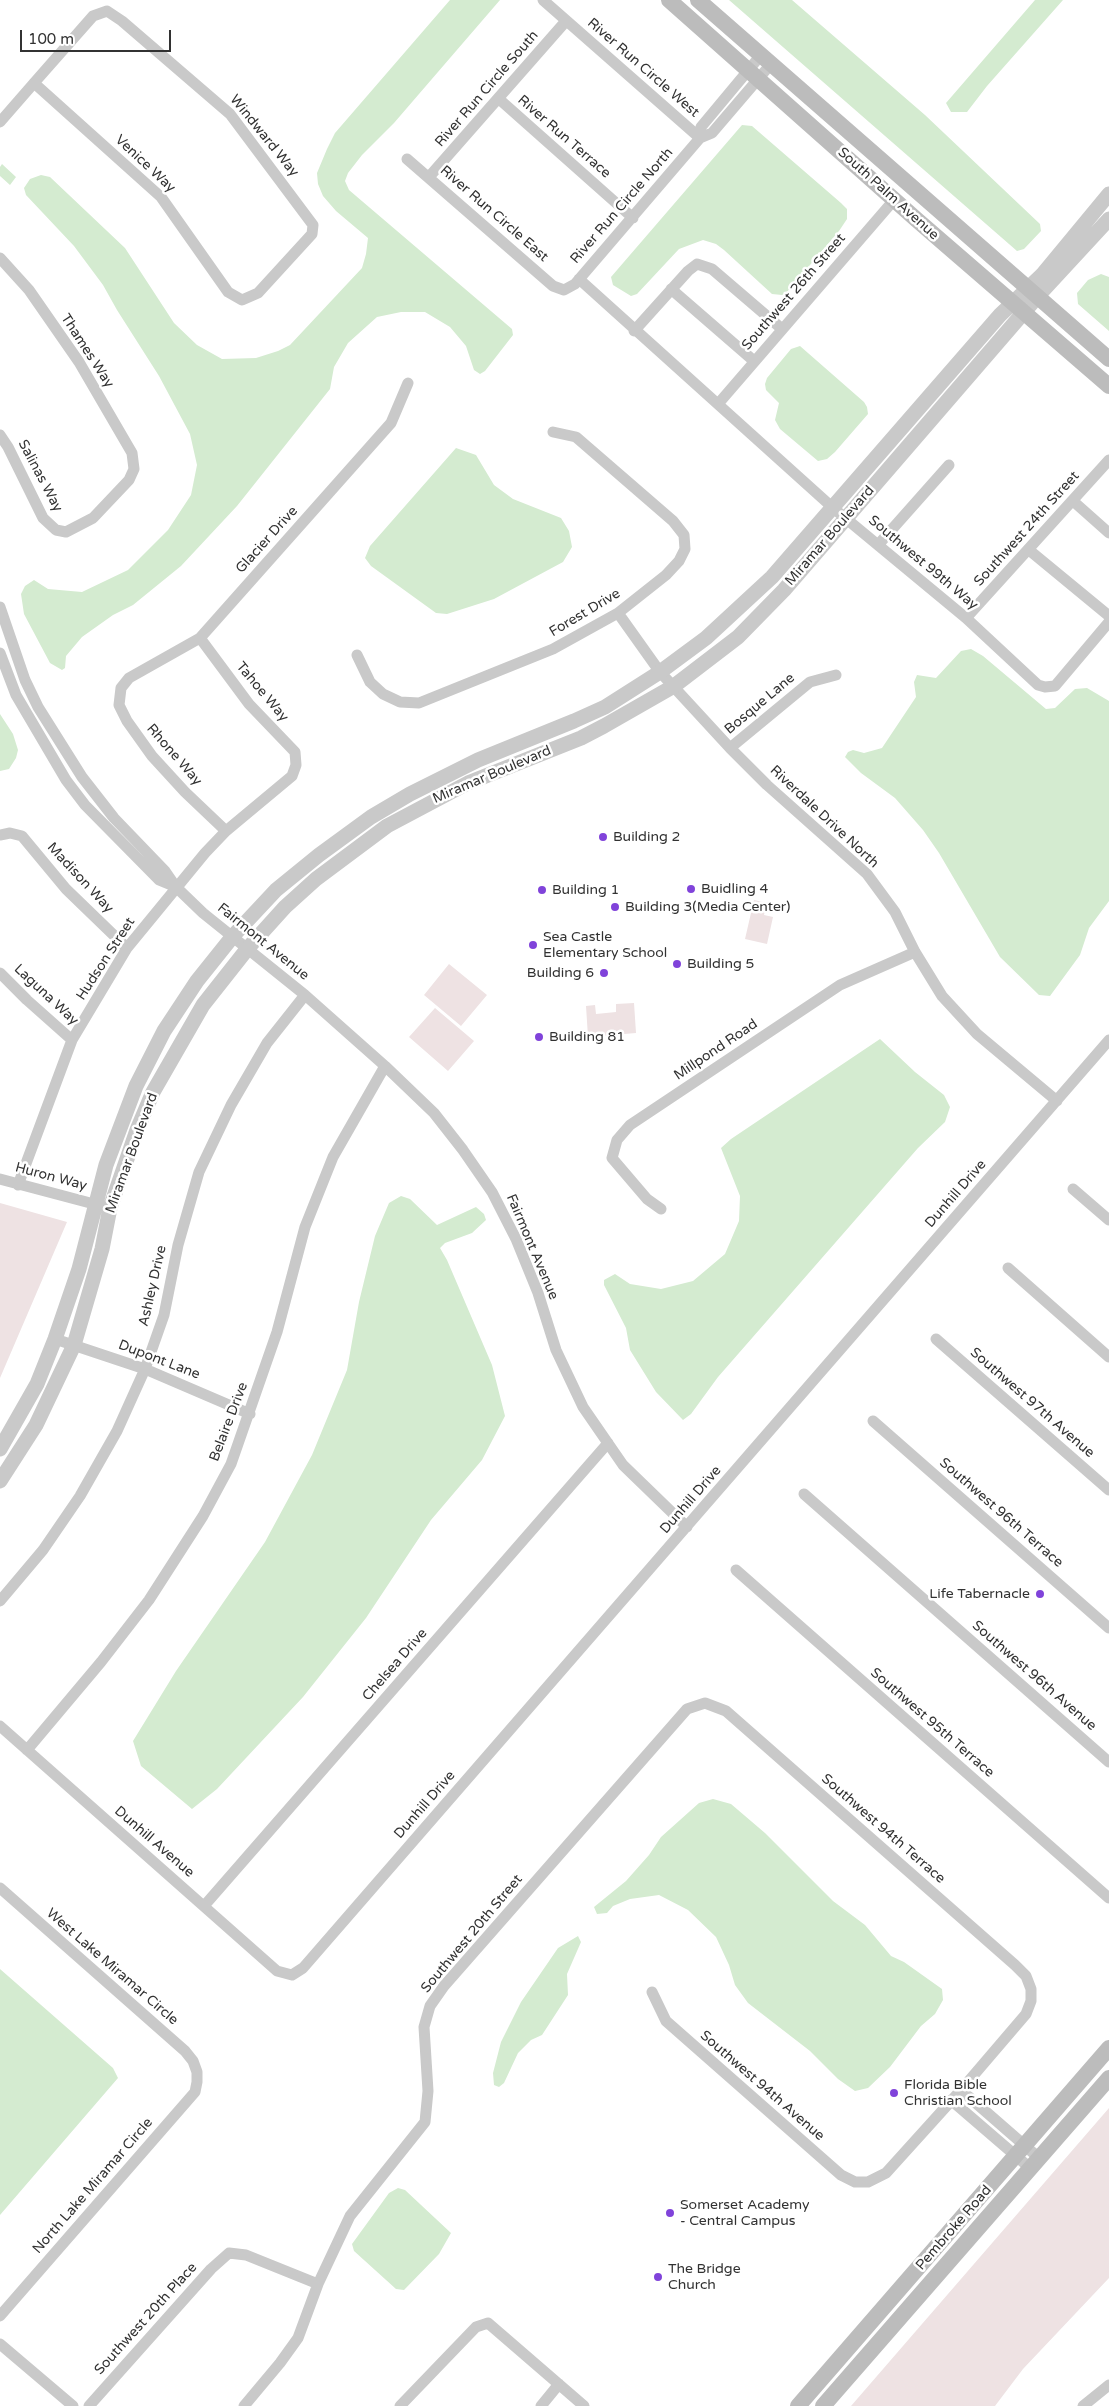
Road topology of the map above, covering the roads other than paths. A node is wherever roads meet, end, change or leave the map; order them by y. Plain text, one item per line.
1 (543, 0) edge
2 (669, 0) edge
3 (698, 0) edge
4 (566, 21) junction
5 (766, 59) junction
6 (754, 74) junction
7 (34, 83) junction
8 (499, 99) junction
9 (0, 122) edge
10 (700, 138) junction
11 (407, 159) dead end
12 (429, 177) junction
13 (1109, 194) edge
14 (894, 200) junction
15 (633, 218) junction
16 (1109, 220) edge
17 (0, 258) edge
18 (579, 279) junction
19 (671, 289) junction
20 (564, 290) joint
21 (1033, 292) junction
22 (242, 300) joint
23 (1019, 307) junction
24 (782, 329) junction
25 (634, 330) junction
26 (1109, 359) edge
27 (754, 361) junction
28 (408, 383) dead end
29 (1109, 386) edge
30 (718, 404) junction
31 (553, 432) dead end
32 (0, 435) edge
33 (1109, 460) edge
34 (949, 465) dead end
35 (1073, 501) junction
36 (832, 507) junction
37 (846, 519) junction
38 (56, 530) joint
39 (1109, 533) edge
40 (878, 544) junction
41 (1029, 550) junction
42 (0, 608) edge
43 (618, 613) junction
44 (1109, 616) edge
45 (966, 618) junction
46 (1109, 622) edge
47 (200, 638) junction
48 (5, 639) edge
49 (0, 653) edge
50 (357, 654) dead end
51 (660, 672) junction
52 (836, 675) dead end
53 (674, 686) junction
54 (121, 688) joint
55 (730, 748) junction
56 (296, 765) joint
57 (226, 831) junction
58 (5, 834) edge
59 (176, 887) junction
60 (233, 936) junction
61 (128, 948) junction
62 (248, 948) junction
63 (915, 952) junction
64 (0, 972) edge
65 (305, 995) junction
66 (72, 1040) junction
67 (1109, 1040) edge
68 (385, 1066) junction
69 (1056, 1100) junction
70 (0, 1179) edge
71 (18, 1185) junction
72 (1073, 1188) dead end
73 (94, 1204) junction
74 (661, 1209) dead end
75 (1109, 1220) edge
76 (1008, 1268) dead end
77 (55, 1339) junction
78 (936, 1339) dead end
79 (74, 1345) junction
80 (1109, 1356) edge
81 (145, 1370) junction
82 (250, 1414) junction
83 (873, 1420) dead end
84 (608, 1443) junction
85 (0, 1449) edge
86 (0, 1481) edge
87 (1109, 1490) edge
88 (804, 1494) dead end
89 (687, 1527) junction
90 (736, 1570) dead end
91 (0, 1601) edge
92 (1109, 1628) edge
93 (705, 1704) joint
94 (0, 1726) edge
95 (27, 1750) junction
96 (1109, 1762) edge
97 (0, 1888) edge
98 (1109, 1898) edge
99 (204, 1906) junction
100 (292, 1975) joint
101 (652, 1992) dead end
102 (1109, 2048) edge
103 (197, 2072) joint
104 (1109, 2078) edge
105 (961, 2090) junction
106 (952, 2100) junction
107 (1021, 2151) junction
108 (1034, 2163) junction
109 (318, 2284) junction
110 (0, 2316) edge
111 (0, 2344) edge
112 (559, 2384) junction
113 (1109, 2385) edge
114 (73, 2406) edge
115 (89, 2406) edge
116 (244, 2406) edge
117 (400, 2406) edge
118 (541, 2406) edge
119 (584, 2406) edge
120 (798, 2406) edge
121 (823, 2406) edge
122 (1083, 2406) edge

1 - 4 street, River Run Circle West
2 - 6 main road, South Palm Avenue
3 - 5 main road, South Palm Avenue
4 - 8 street, River Run Circle South
4 - 10 street, River Run Circle West
5 - 6 street, River Run Circle North
5 - 21 main road, South Palm Avenue
6 - 10 street, River Run Circle North
6 - 14 main road, South Palm Avenue
7 - 9 street
7 - 22 street, Venice Way
7 - 22 street, Windward Way
8 - 12 street, River Run Circle South
8 - 15 street, River Run Terrace
10 - 15 street, River Run Circle North
11 - 12 street, River Run Circle East
12 - 20 street, River Run Circle East
13 - 21 street
14 - 23 main road, South Palm Avenue
14 - 24 street, Southwest 26th Street
15 - 18 street, River Run Circle North
16 - 21 street
17 - 38 street, Thames Way
18 - 20 street, River Run Circle North
18 - 25 street, Southwest 99th Way
19 - 24 street
19 - 25 street
19 - 27 street
21 - 23 street
21 - 26 main road, South Palm Avenue
23 - 29 main road, South Palm Avenue
23 - 36 street, Miramar Boulevard
23 - 37 street, Miramar Boulevard
24 - 27 street, Southwest 26th Street
25 - 30 street, Southwest 99th Way
27 - 30 street, Southwest 26th Street
28 - 47 street, Glacier Drive
30 - 36 street, Southwest 99th Way
31 - 43 street, Forest Drive
32 - 38 street, Salinas Way
33 - 35 street, Southwest 24th Street
34 - 40 street
35 - 39 street
35 - 41 street, Southwest 24th Street
36 - 37 street, Southwest 99th Way
36 - 51 street, Miramar Boulevard
37 - 40 street, Southwest 99th Way
37 - 53 street, Miramar Boulevard
40 - 45 street, Southwest 99th Way
41 - 44 street
41 - 45 street, Southwest 24th Street
42 - 48 street, Fairmont Avenue
43 - 50 street, Forest Drive
43 - 51 street, Riverdale Drive North
45 - 46 street, Southwest 99th Way
47 - 54 street, Glacier Drive
47 - 56 street, Tahoe Way
48 - 59 street, Fairmont Avenue
49 - 59 street, Fairmont Avenue
51 - 53 street, Riverdale Drive North
51 - 60 street, Miramar Boulevard
52 - 55 street, Bosque Lane
53 - 55 street, Riverdale Drive North
53 - 62 street, Miramar Boulevard
54 - 57 street, Rhone Way
55 - 63 street, Riverdale Drive North
56 - 57 street, Hudson Street
57 - 59 street, Hudson Street
58 - 61 street, Madison Way
59 - 60 street, Fairmont Avenue
59 - 61 street, Hudson Street
60 - 62 street, Fairmont Avenue
60 - 73 street, Miramar Boulevard
61 - 66 street, Hudson Street
62 - 65 street, Fairmont Avenue
62 - 79 street, Miramar Boulevard
63 - 69 street, Riverdale Drive North
63 - 74 street, Millpond Road
64 - 66 street, Laguna Way
65 - 68 street, Fairmont Avenue
65 - 81 street, Ashley Drive
66 - 71 street, Hudson Street
67 - 69 street, Dunhill Drive
68 - 82 street, Belaire Drive
68 - 84 street, Fairmont Avenue
69 - 89 street, Dunhill Drive
70 - 71 street, Huron Way
71 - 73 street, Huron Way
72 - 75 street
73 - 77 street, Miramar Boulevard
76 - 80 street
77 - 79 street, Dupont Lane
77 - 85 street, Miramar Boulevard
78 - 87 street, Southwest 97th Avenue
79 - 81 street, Dupont Lane
79 - 86 street, Miramar Boulevard
81 - 82 street, Dupont Lane
81 - 91 street, Ashley Drive
82 - 95 street, Belaire Drive
83 - 92 street, Southwest 96th Terrace
84 - 89 street, Fairmont Avenue
84 - 99 street, Chelsea Drive
88 - 96 street, Southwest 96th Avenue
89 - 100 street, Dunhill Drive
90 - 98 street, Southwest 95th Terrace
93 - 105 street, Southwest 94th Terrace
93 - 109 street, Southwest 20th Street
94 - 95 street, Dunhill Avenue
95 - 99 street, Dunhill Avenue
97 - 103 street, West Lake Miramar Circle
99 - 100 street, Dunhill Avenue
101 - 106 street, Southwest 94th Avenue
102 - 107 main road, Pembroke Road
103 - 110 street, North Lake Miramar Circle
104 - 108 main road, Pembroke Road
105 - 106 street
105 - 107 street
106 - 107 street
107 - 108 street
107 - 120 main road, Pembroke Road
108 - 121 main road, Pembroke Road
109 - 115 street, Southwest 20th Place
109 - 116 street, Southwest 20th Street
111 - 114 street
112 - 117 street
112 - 118 street
112 - 119 street
113 - 122 street

